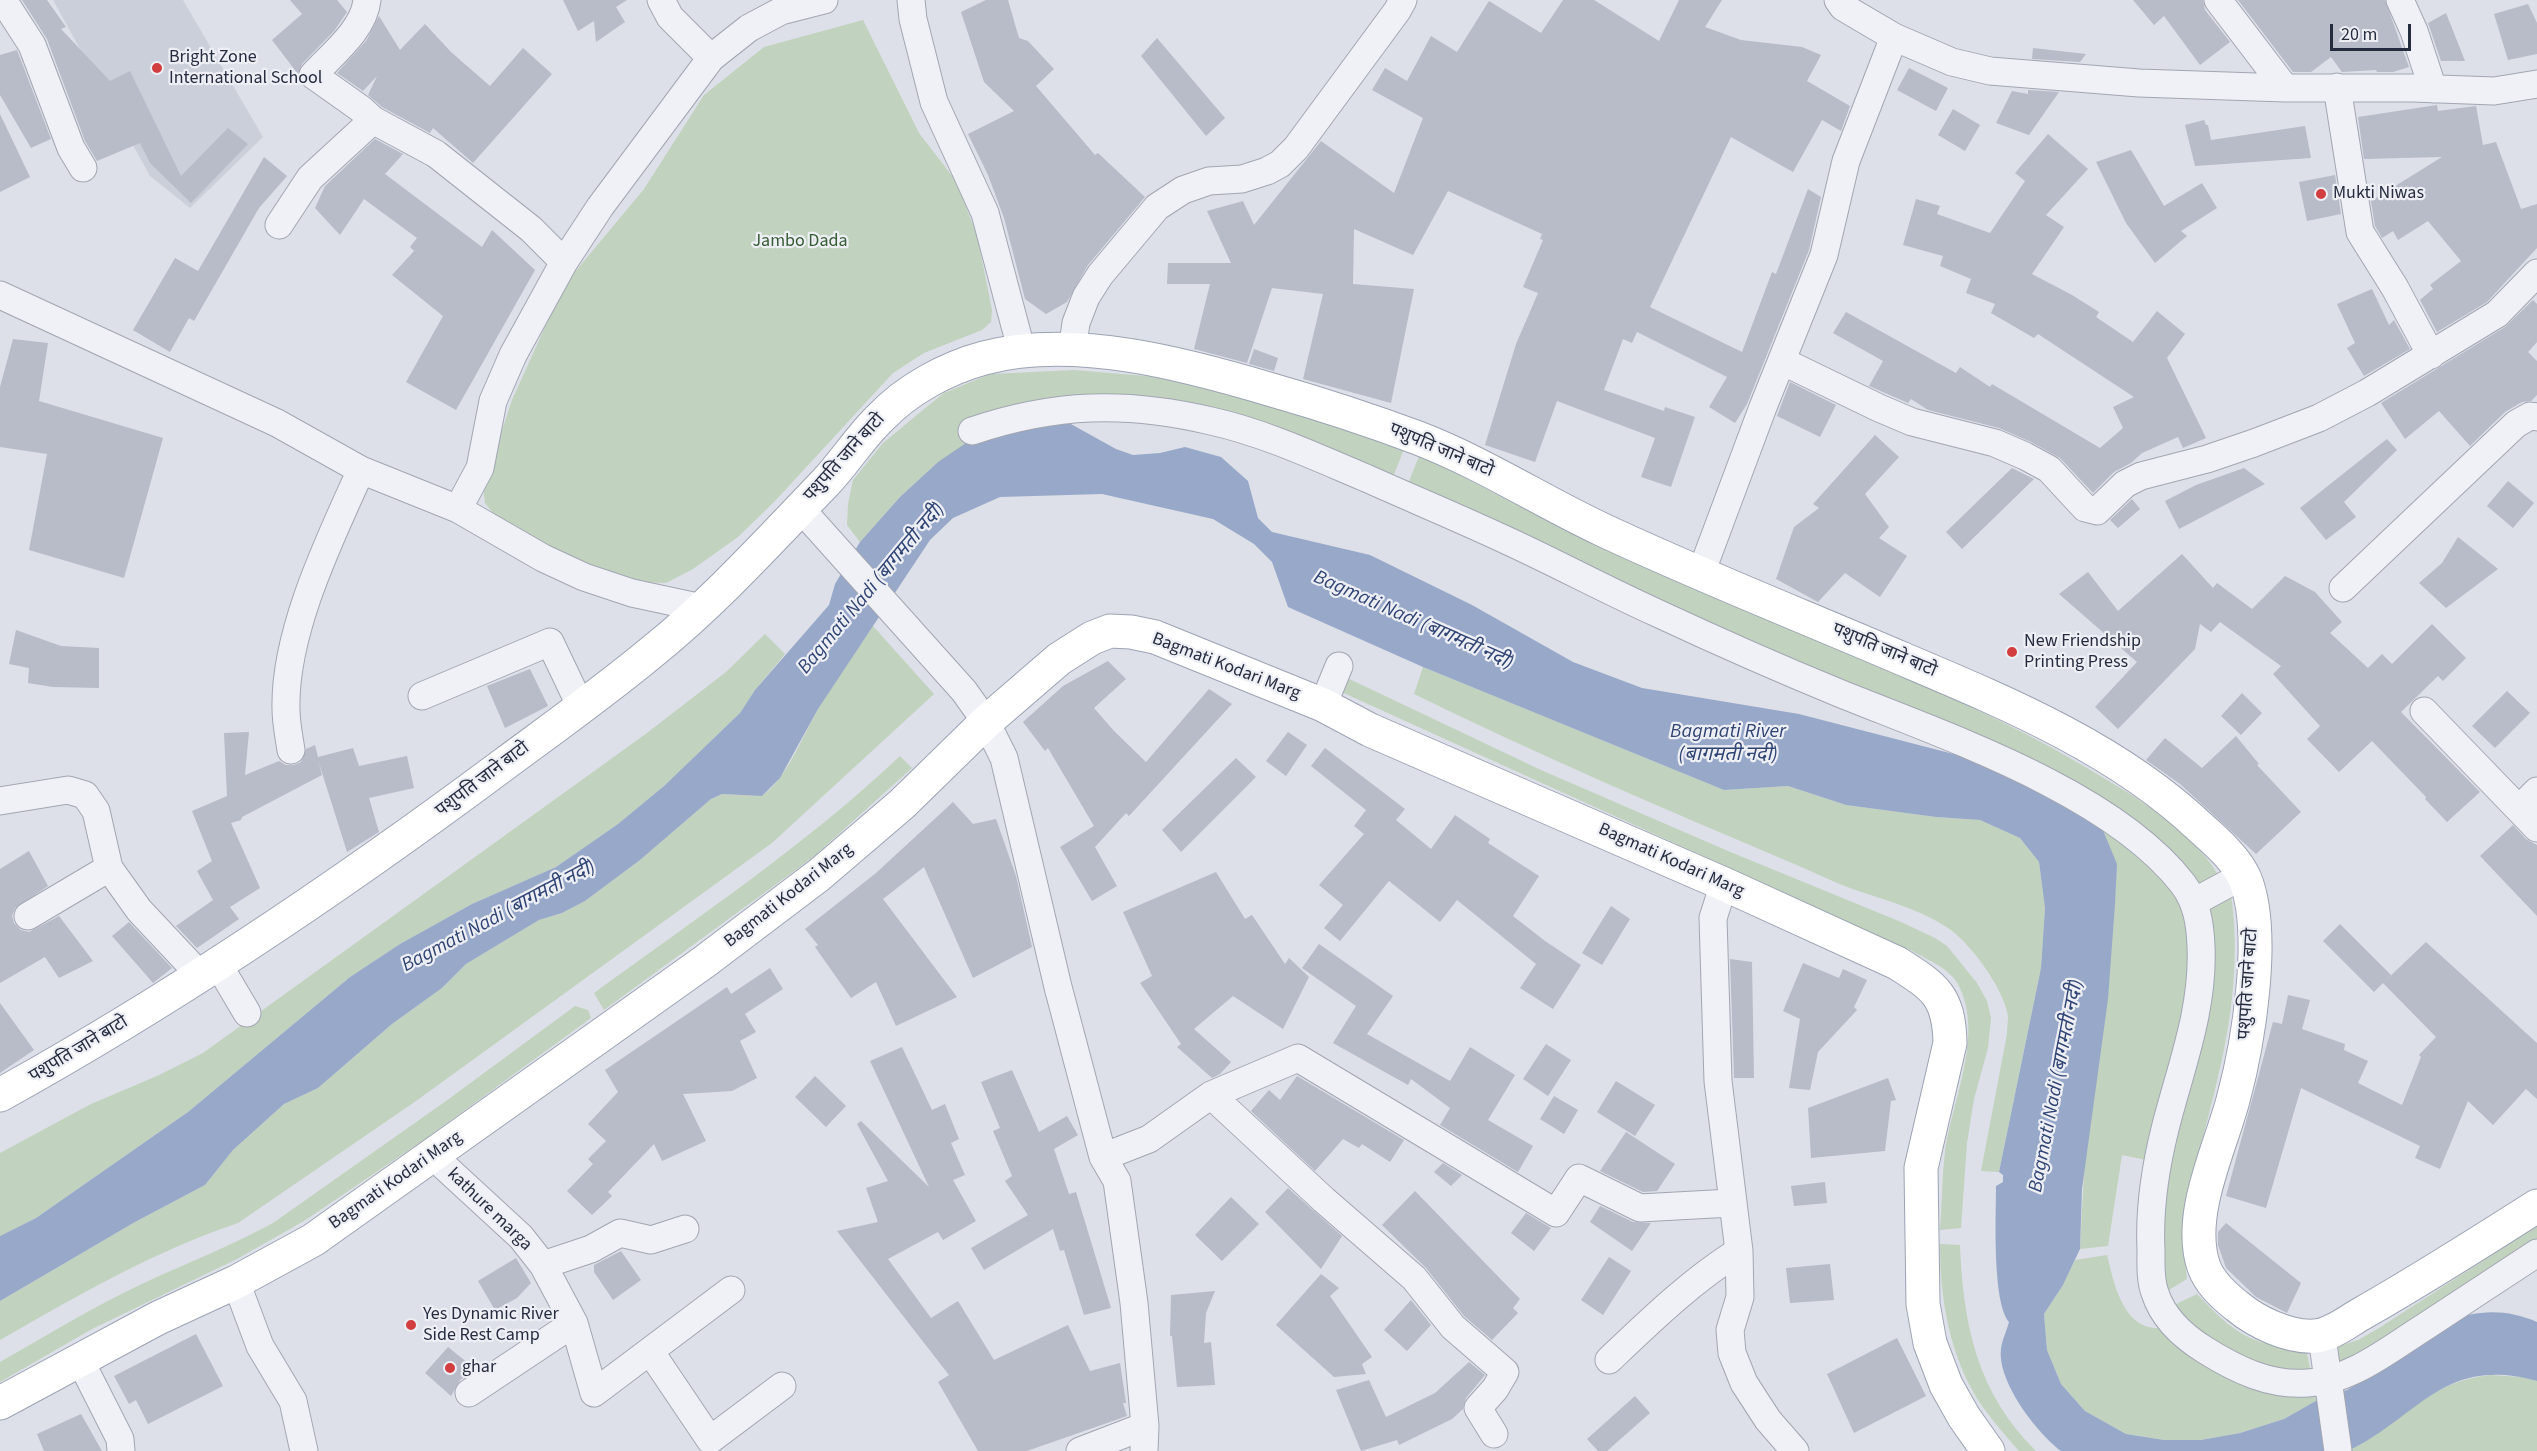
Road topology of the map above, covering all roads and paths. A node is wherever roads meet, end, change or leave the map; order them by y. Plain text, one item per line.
1 (3, 0) edge
2 (367, 0) edge
3 (661, 0) edge
4 (824, 0) edge
5 (911, 0) edge
6 (1403, 0) edge
7 (1838, 0) edge
8 (2218, 0) edge
9 (2400, 0) edge
10 (1894, 37) junction
11 (711, 58) junction
12 (2537, 84) edge
13 (2337, 87) junction
14 (2285, 88) junction
15 (2433, 88) junction
16 (373, 120) junction
17 (83, 168) dead end
18 (279, 225) dead end
19 (564, 262) junction
20 (2537, 273) edge
21 (0, 295) edge
22 (1022, 351) junction
23 (1072, 351) junction
24 (2431, 355) junction
25 (1782, 361) junction
26 (2537, 417) edge
27 (972, 430) dead end
28 (361, 470) junction
29 (800, 508) junction
30 (458, 509) junction
31 (1701, 573) junction
32 (2343, 588) dead end
33 (702, 608) junction
34 (1339, 666) dead end
35 (422, 696) dead end
36 (1323, 705) junction
37 (581, 707) junction
38 (2424, 711) dead end
39 (986, 722) junction
40 (291, 750) dead end
41 (0, 801) edge
42 (2531, 809) edge
43 (109, 868) junction
44 (2244, 875) junction
45 (1724, 884) junction
46 (2194, 902) junction
47 (28, 916) dead end
48 (209, 969) junction
49 (248, 1013) dead end
50 (0, 1095) edge
51 (1211, 1095) junction
52 (433, 1156) junction
53 (1103, 1157) junction
54 (1731, 1203) junction
55 (2537, 1206) edge
56 (685, 1229) dead end
57 (1739, 1251) junction
58 (2537, 1253) edge
59 (543, 1265) junction
60 (236, 1282) junction
61 (731, 1290) dead end
62 (574, 1323) junction
63 (2322, 1337) junction
64 (650, 1351) junction
65 (80, 1360) junction
66 (1609, 1360) dead end
67 (782, 1386) dead end
68 (2329, 1388) junction
69 (469, 1393) dead end
70 (0, 1403) edge
71 (1494, 1434) dead end
72 (1144, 1438) edge
73 (122, 1451) edge
74 (304, 1451) edge
75 (1080, 1451) edge
76 (1795, 1451) edge
77 (1988, 1451) edge
78 (2338, 1451) edge

1 - 17 street
2 - 16 street
3 - 11 street
4 - 11 street
5 - 22 street
6 - 23 street
7 - 10 street
8 - 14 street
9 - 15 street
10 - 14 street
10 - 25 street
11 - 19 street
12 - 15 street
13 - 14 street
13 - 15 street
13 - 24 street
16 - 18 street
16 - 19 street
19 - 30 street
20 - 24 street
21 - 28 street
22 - 23 main road, पशुपति जाने बाटो
22 - 29 main road, पशुपति जाने बाटो
23 - 31 main road, पशुपति जाने बाटो
24 - 25 street
25 - 31 street
26 - 32 street
27 - 46 street
28 - 30 street
28 - 40 street
29 - 33 main road, पशुपति जाने बाटो
29 - 39 street
30 - 33 street
31 - 44 main road, पशुपति जाने बाटो
33 - 37 main road, पशुपति जाने बाटो
34 - 36 street
35 - 37 street
36 - 39 main road, Bagmati Kodari Marg
36 - 45 main road, Bagmati Kodari Marg
37 - 48 main road, पशुपति जाने बाटो
38 - 42 street
39 - 52 main road, Bagmati Kodari Marg
39 - 53 street
41 - 43 street
43 - 47 street
43 - 48 street
44 - 46 street
44 - 63 main road, पशुपति जाने बाटो
45 - 54 street
45 - 77 main road, Bagmati Kodari Marg
46 - 68 street
48 - 49 street
48 - 50 main road, पशुपति जाने बाटो
51 - 53 street
51 - 54 street
51 - 71 street
52 - 59 street, kathure marga
52 - 60 main road, Bagmati Kodari Marg
53 - 72 street
54 - 57 street
55 - 63 main road
56 - 59 street, kathure marga
57 - 66 street
57 - 76 street
58 - 68 street
59 - 62 street, kathure marga
60 - 65 main road, Bagmati Kodari Marg
60 - 74 street
61 - 64 street
62 - 64 street, kathure marga
62 - 69 street
63 - 68 street
64 - 67 street
65 - 70 main road, Bagmati Kodari Marg
65 - 73 street
68 - 78 street
72 - 75 street

